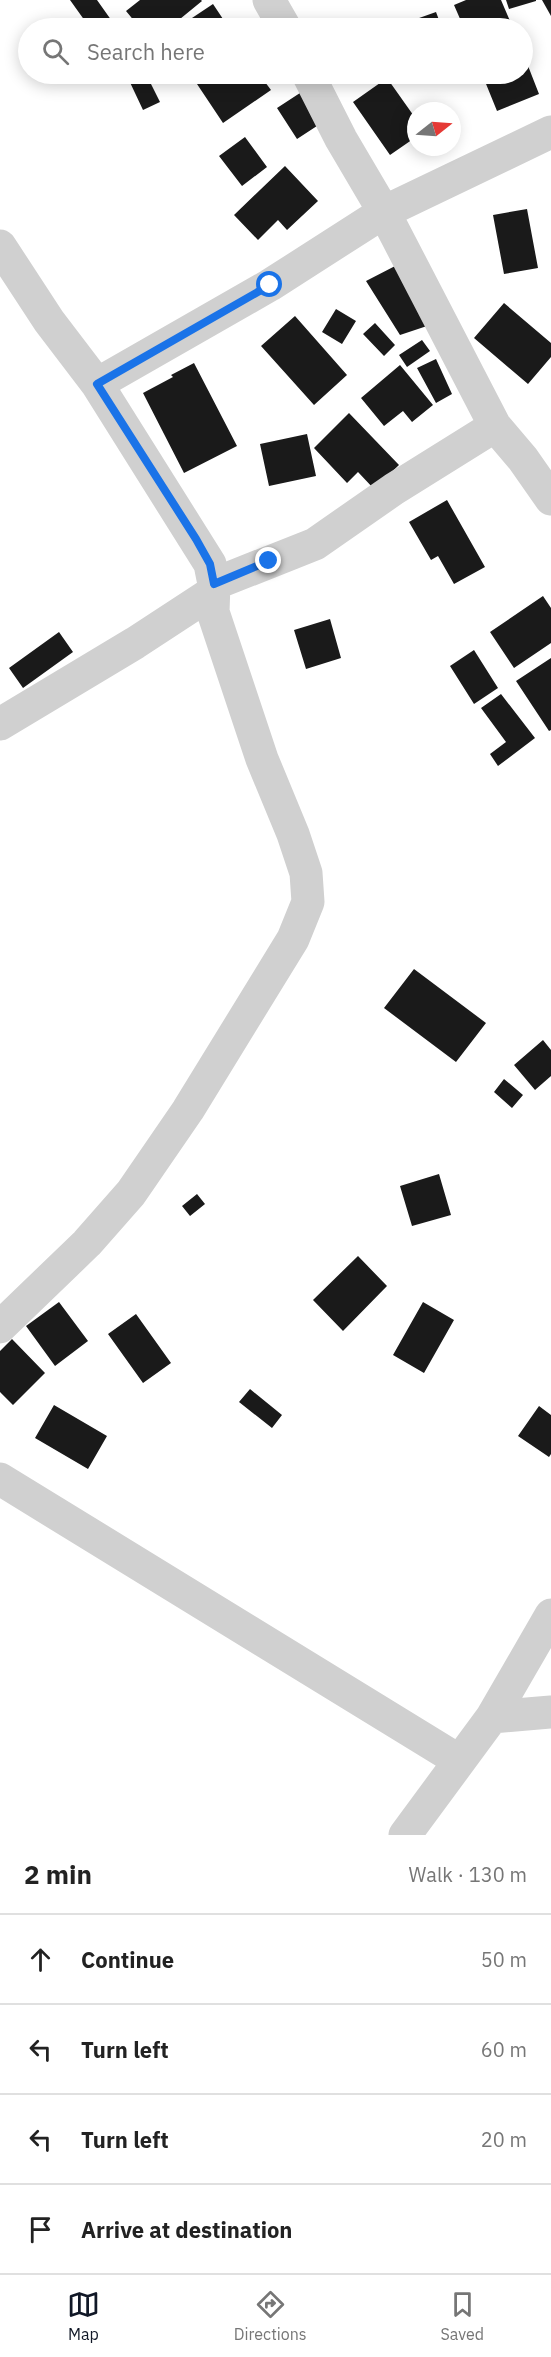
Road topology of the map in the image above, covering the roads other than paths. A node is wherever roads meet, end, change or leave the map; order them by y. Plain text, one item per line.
1 (269, 0) edge
2 (279, 18) edge
3 (313, 84) edge
4 (551, 132) edge
5 (384, 212) junction
6 (0, 246) edge
7 (97, 384) junction
8 (495, 426) junction
9 (548, 488) edge
10 (214, 588) junction
11 (0, 724) edge
12 (0, 1327) edge
13 (0, 1479) edge
14 (551, 1616) edge
15 (551, 1712) edge
16 (492, 1717) junction
17 (458, 1760) junction
18 (405, 1835) edge

1 - 2 street
3 - 5 street
4 - 5 street
5 - 7 street
5 - 8 street
6 - 7 street
7 - 10 street
8 - 9 street
8 - 10 street
10 - 11 street
10 - 12 street
13 - 17 street
14 - 16 street
15 - 16 street
16 - 17 street
17 - 18 street

